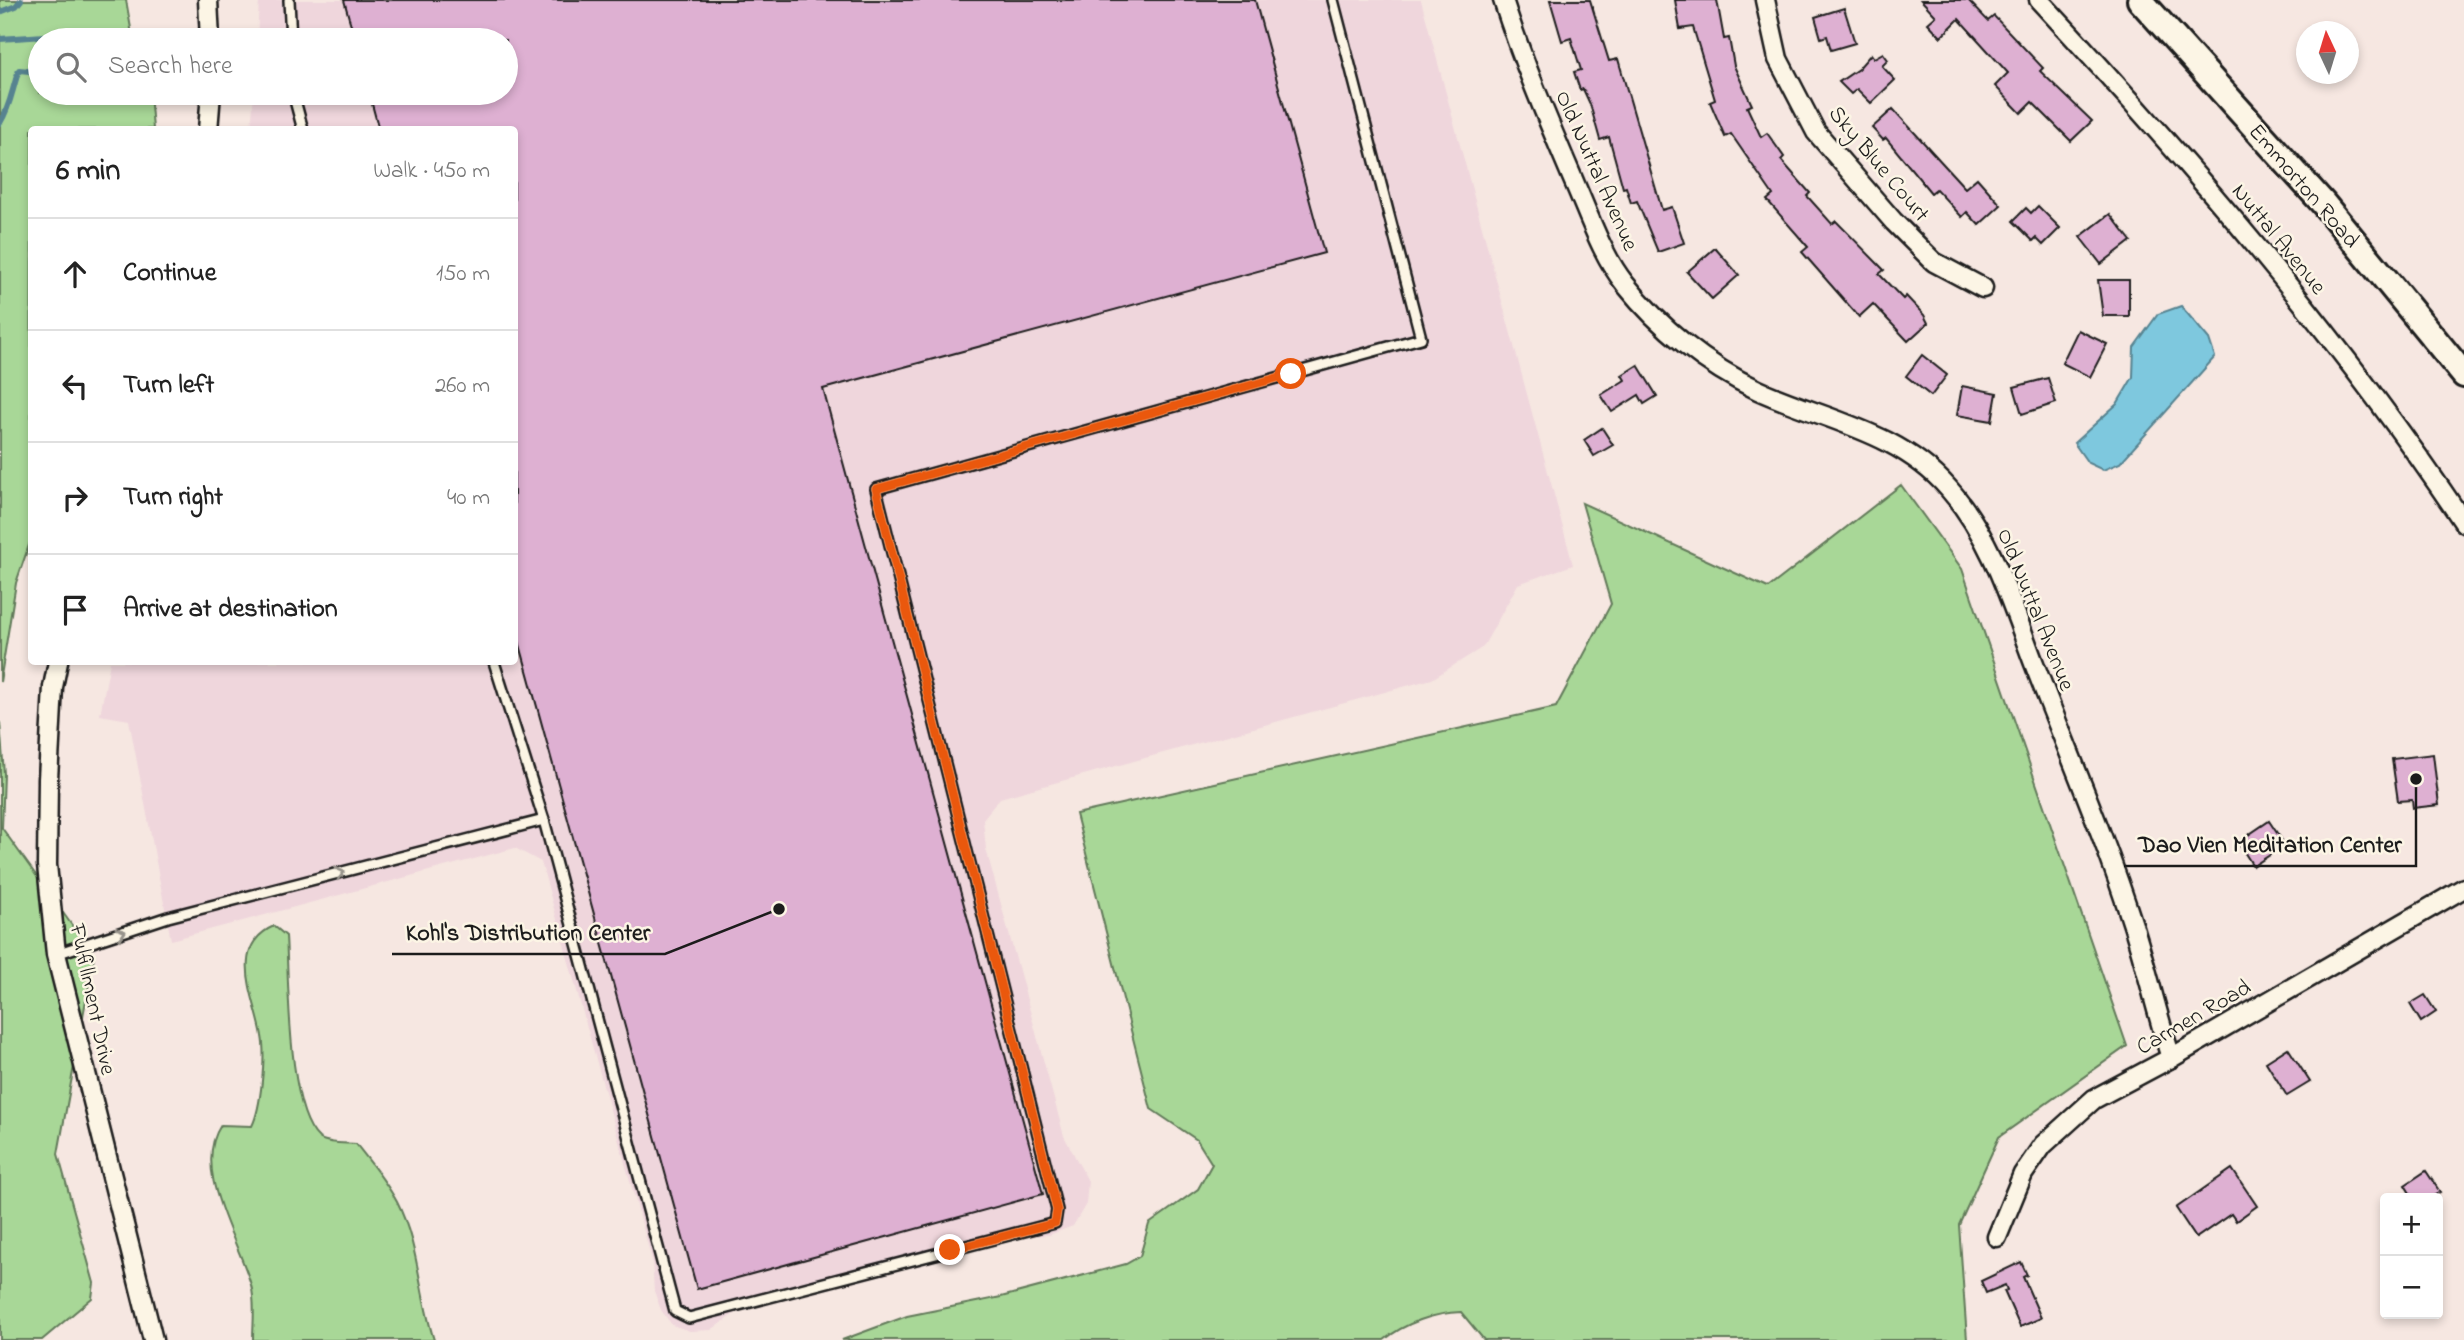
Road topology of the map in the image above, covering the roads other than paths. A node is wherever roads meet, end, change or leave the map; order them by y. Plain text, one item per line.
1 (208, 0) edge
2 (289, 0) edge
3 (1333, 0) edge
4 (1503, 0) edge
5 (1765, 0) edge
6 (2039, 0) edge
7 (2140, 0) edge
8 (209, 28) edge
9 (290, 28) edge
10 (210, 105) edge
11 (296, 105) edge
12 (208, 126) edge
13 (302, 126) edge
14 (1983, 288) dead end
15 (2464, 374) edge
16 (2464, 523) edge
17 (57, 665) edge
18 (495, 665) edge
19 (544, 820) junction
20 (2464, 888) edge
21 (56, 954) junction
22 (2171, 1059) junction
23 (1997, 1237) dead end
24 (153, 1340) edge

1 - 8 street
2 - 9 lane
3 - 19 lane
4 - 22 street, Old Nuttal Avenue
5 - 14 street, Sky Blue Court
6 - 16 street, Nuttal Avenue
7 - 15 main road, Emmorton Road
10 - 12 street
11 - 13 lane
17 - 21 street, Fulfillment Drive
18 - 19 lane
21 -> 19 lane
20 - 22 street, Carmen Road
21 - 24 street, Fulfillment Drive
22 - 23 street, Carmen Road

